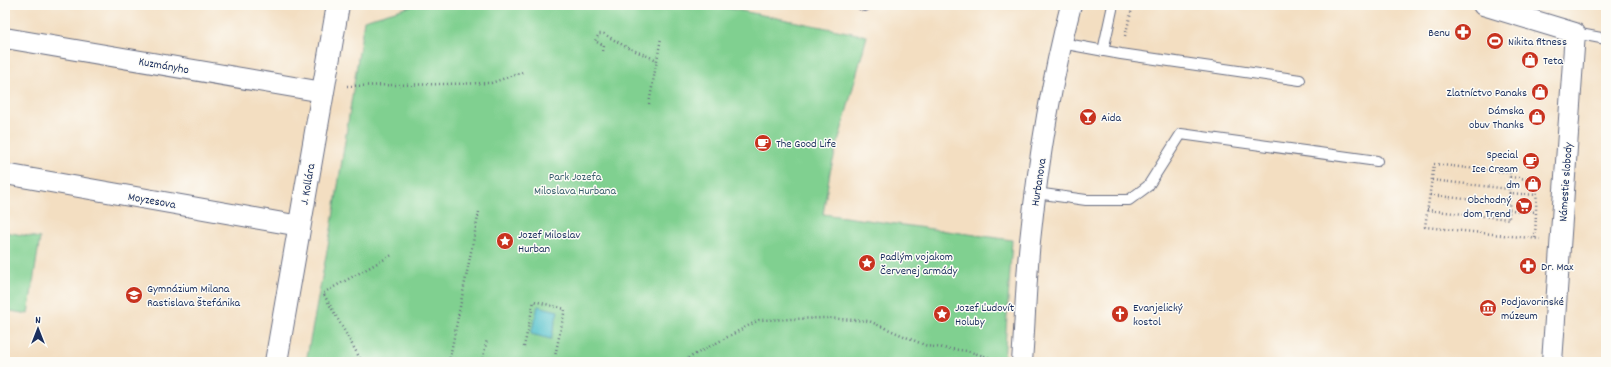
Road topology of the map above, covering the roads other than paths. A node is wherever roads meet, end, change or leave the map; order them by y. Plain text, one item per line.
1 (338, 5) edge
2 (1070, 5) edge
3 (1113, 5) edge
4 (1484, 5) edge
5 (1575, 33) junction
6 (5, 38) edge
7 (1606, 39) edge
8 (1061, 43) junction
9 (1103, 51) junction
10 (1300, 80) dead end
11 (331, 89) junction
12 (1377, 161) dead end
13 (5, 174) edge
14 (1036, 193) junction
15 (300, 226) junction
16 (276, 362) edge
17 (1022, 362) edge
18 (1552, 362) edge

1 - 11 main road, J. Kollára
2 - 8 street, Hurbanova
3 - 9 lane
4 - 5 street
5 - 7 lane
5 - 18 street, Námestie slobody
6 - 11 street, Kuzmányho
8 - 9 lane
8 - 14 street, Hurbanova
9 - 10 lane
11 - 15 main road, J. Kollára
12 - 14 lane
13 - 15 street, Moyzesova
14 - 17 street, Hurbanova
15 - 16 main road, J. Kollára

